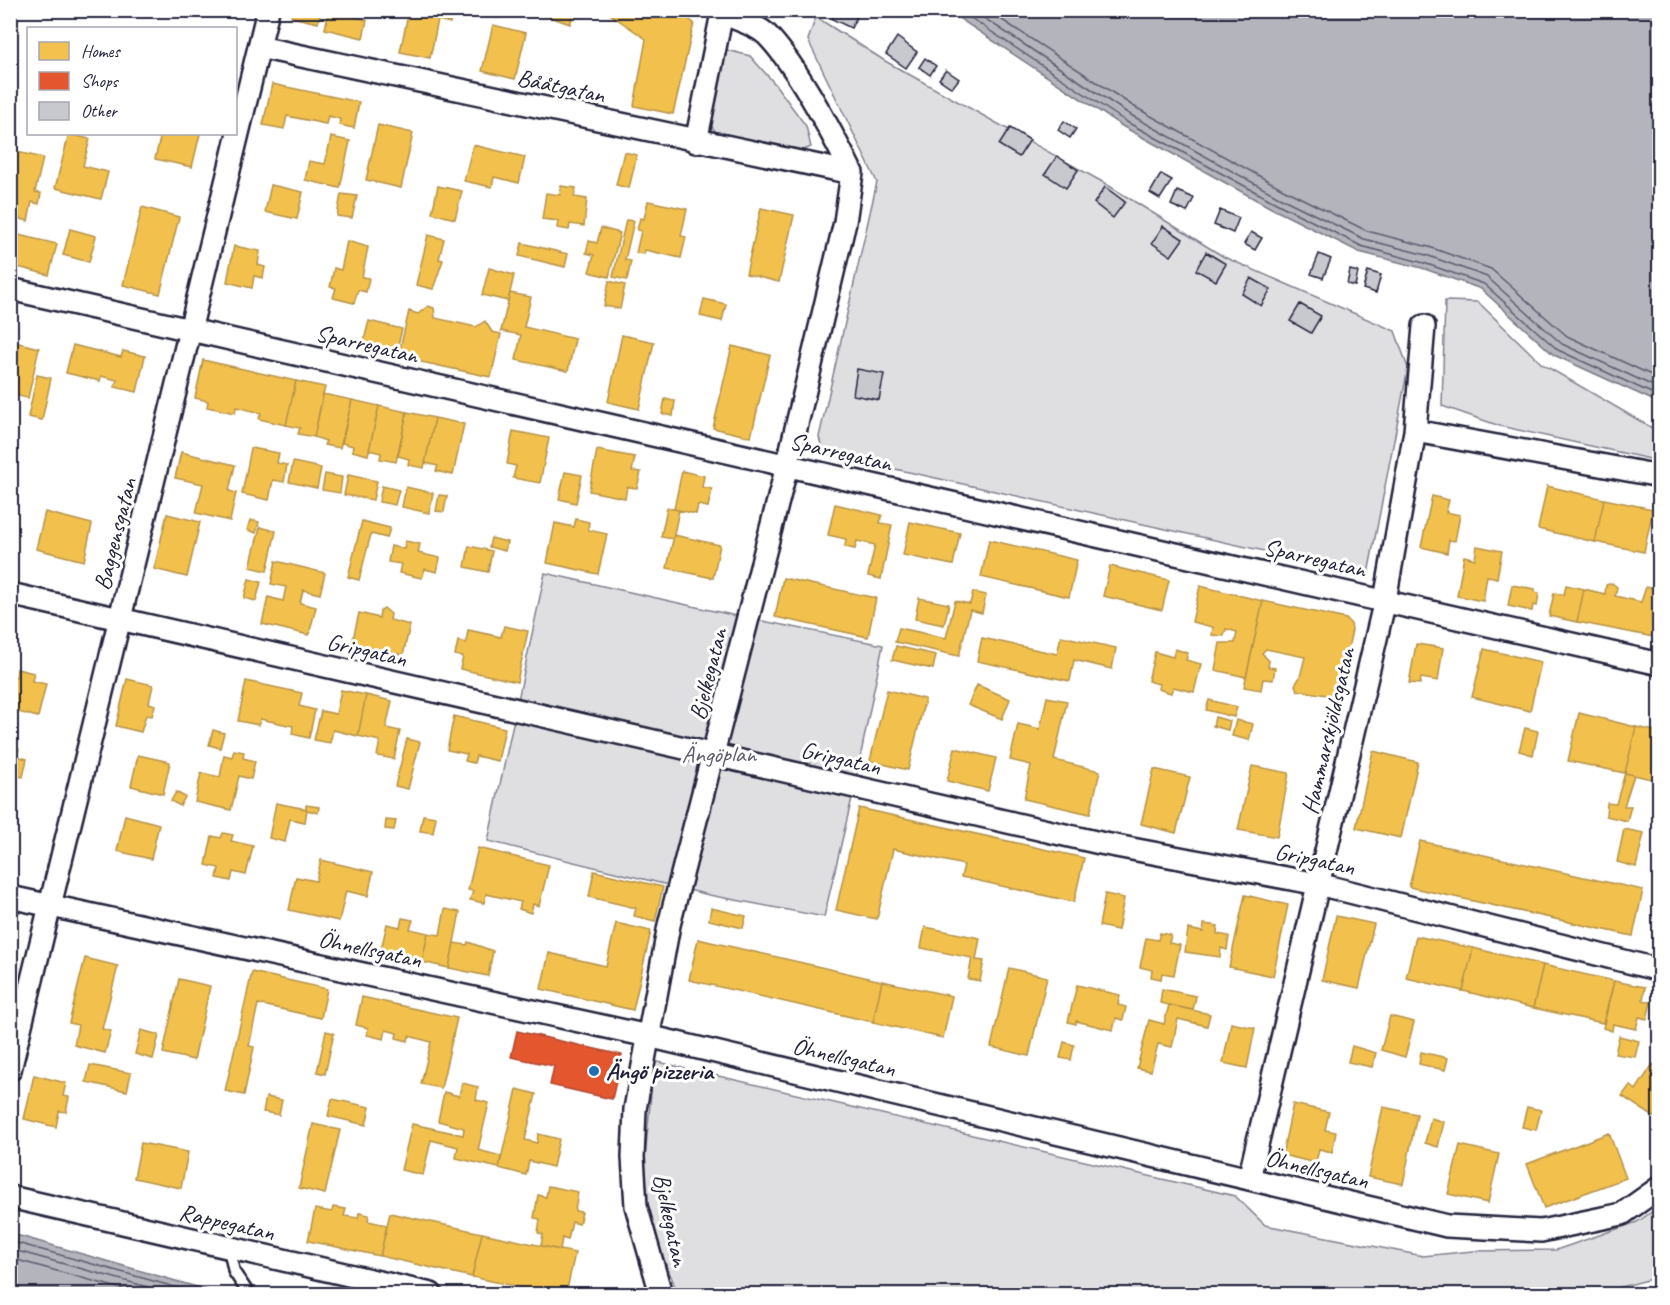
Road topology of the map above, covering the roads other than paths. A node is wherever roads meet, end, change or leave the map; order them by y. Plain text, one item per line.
1 (268, 10) edge
2 (720, 12) edge
3 (259, 47) junction
4 (696, 142) junction
5 (852, 173) junction
6 (10, 290) edge
7 (1424, 326) dead end
8 (191, 330) junction
9 (1415, 431) junction
10 (787, 466) junction
11 (1659, 476) edge
12 (10, 594) edge
13 (1385, 600) junction
14 (121, 620) junction
15 (1659, 664) edge
16 (713, 755) junction
17 (1318, 884) junction
18 (10, 897) edge
19 (51, 906) junction
20 (1659, 970) edge
21 (648, 1036) junction
22 (10, 1070) edge
23 (1249, 1179) junction
24 (1659, 1187) edge
25 (10, 1197) edge
26 (229, 1249) junction
27 (249, 1294) edge
28 (431, 1294) edge
29 (662, 1294) edge

1 - 3 street, Baggensgatan
2 - 4 street
2 - 5 street
3 - 4 street, Bååtgatan
3 - 8 street, Baggensgatan
4 - 5 street, Bååtgatan
5 - 10 street, Bjelkegatan
6 - 8 street, Sparregatan
7 - 9 street, Hammarskjöldsgatan
8 - 10 street, Sparregatan
8 - 14 street, Baggensgatan
9 - 11 street
9 - 13 street, Hammarskjöldsgatan
10 - 13 street, Sparregatan
10 - 16 street, Bjelkegatan
12 - 14 street, Gripgatan
13 - 15 street, Sparregatan
13 - 17 street, Hammarskjöldsgatan
14 - 16 street, Gripgatan
14 - 19 street, Baggensgatan
16 - 17 street, Gripgatan
16 - 21 street, Bjelkegatan
17 - 20 street, Gripgatan
17 - 23 street, Hammarskjöldsgatan
18 - 19 street, Öhnellsgatan
19 - 21 street, Öhnellsgatan
19 - 22 street, Baggensgatan
21 - 23 street, Öhnellsgatan
21 - 29 street, Bjelkegatan
23 - 24 street, Öhnellsgatan
25 - 26 street, Rappegatan
26 - 27 lane
26 - 28 street, Rappegatan

